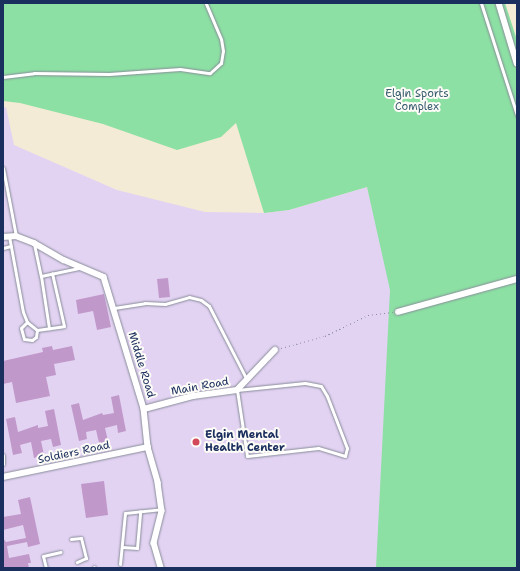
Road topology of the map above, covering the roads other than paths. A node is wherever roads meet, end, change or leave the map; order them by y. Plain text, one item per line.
1 (206, 3) edge
2 (481, 3) edge
3 (499, 3) edge
4 (517, 63) edge
5 (3, 77) edge
6 (517, 115) edge
7 (3, 168) edge
8 (9, 236) edge
9 (34, 243) junction
10 (11, 246) junction
11 (3, 248) edge
12 (82, 268) junction
13 (52, 274) junction
14 (40, 276) junction
15 (517, 279) edge
16 (114, 308) junction
17 (398, 312) road end
18 (27, 322) junction
19 (49, 328) junction
20 (37, 330) junction
21 (275, 350) road end
22 (247, 380) junction
23 (237, 390) junction
24 (144, 409) junction
25 (148, 447) junction
26 (3, 454) edge
27 (3, 464) edge
28 (3, 477) edge
29 (162, 509) junction
30 (140, 511) junction
31 (72, 539) dead end
32 (122, 547) junction
33 (61, 552) dead end
34 (77, 562) dead end
35 (120, 564) dead end
36 (46, 568) edge
37 (160, 568) edge

1 - 5 lane
2 - 6 lane
3 - 4 street
7 - 8 lane
8 - 9 street, Middle Road
8 - 10 lane
9 - 12 street, Middle Road
9 - 14 lane
10 - 11 lane
10 - 18 lane
12 - 13 lane
12 - 16 street, Middle Road
13 - 14 lane
13 - 19 lane
14 - 19 lane
15 - 17 street
16 - 22 lane
16 - 24 street, Middle Road
18 - 20 lane
18 - 20 lane
19 - 20 lane
21 - 22 street, Main Road
22 - 23 street, Main Road
23 - 23 lane, Main Road
23 - 24 street, Main Road
24 - 25 street, Middle Road
25 - 28 street, Soldiers Road
25 - 29 street, Middle Road
26 - 27 lane
29 - 30 lane
29 - 37 street, Middle Road
30 - 32 lane
30 - 32 lane
31 - 34 lane
32 - 35 lane
33 - 36 lane

